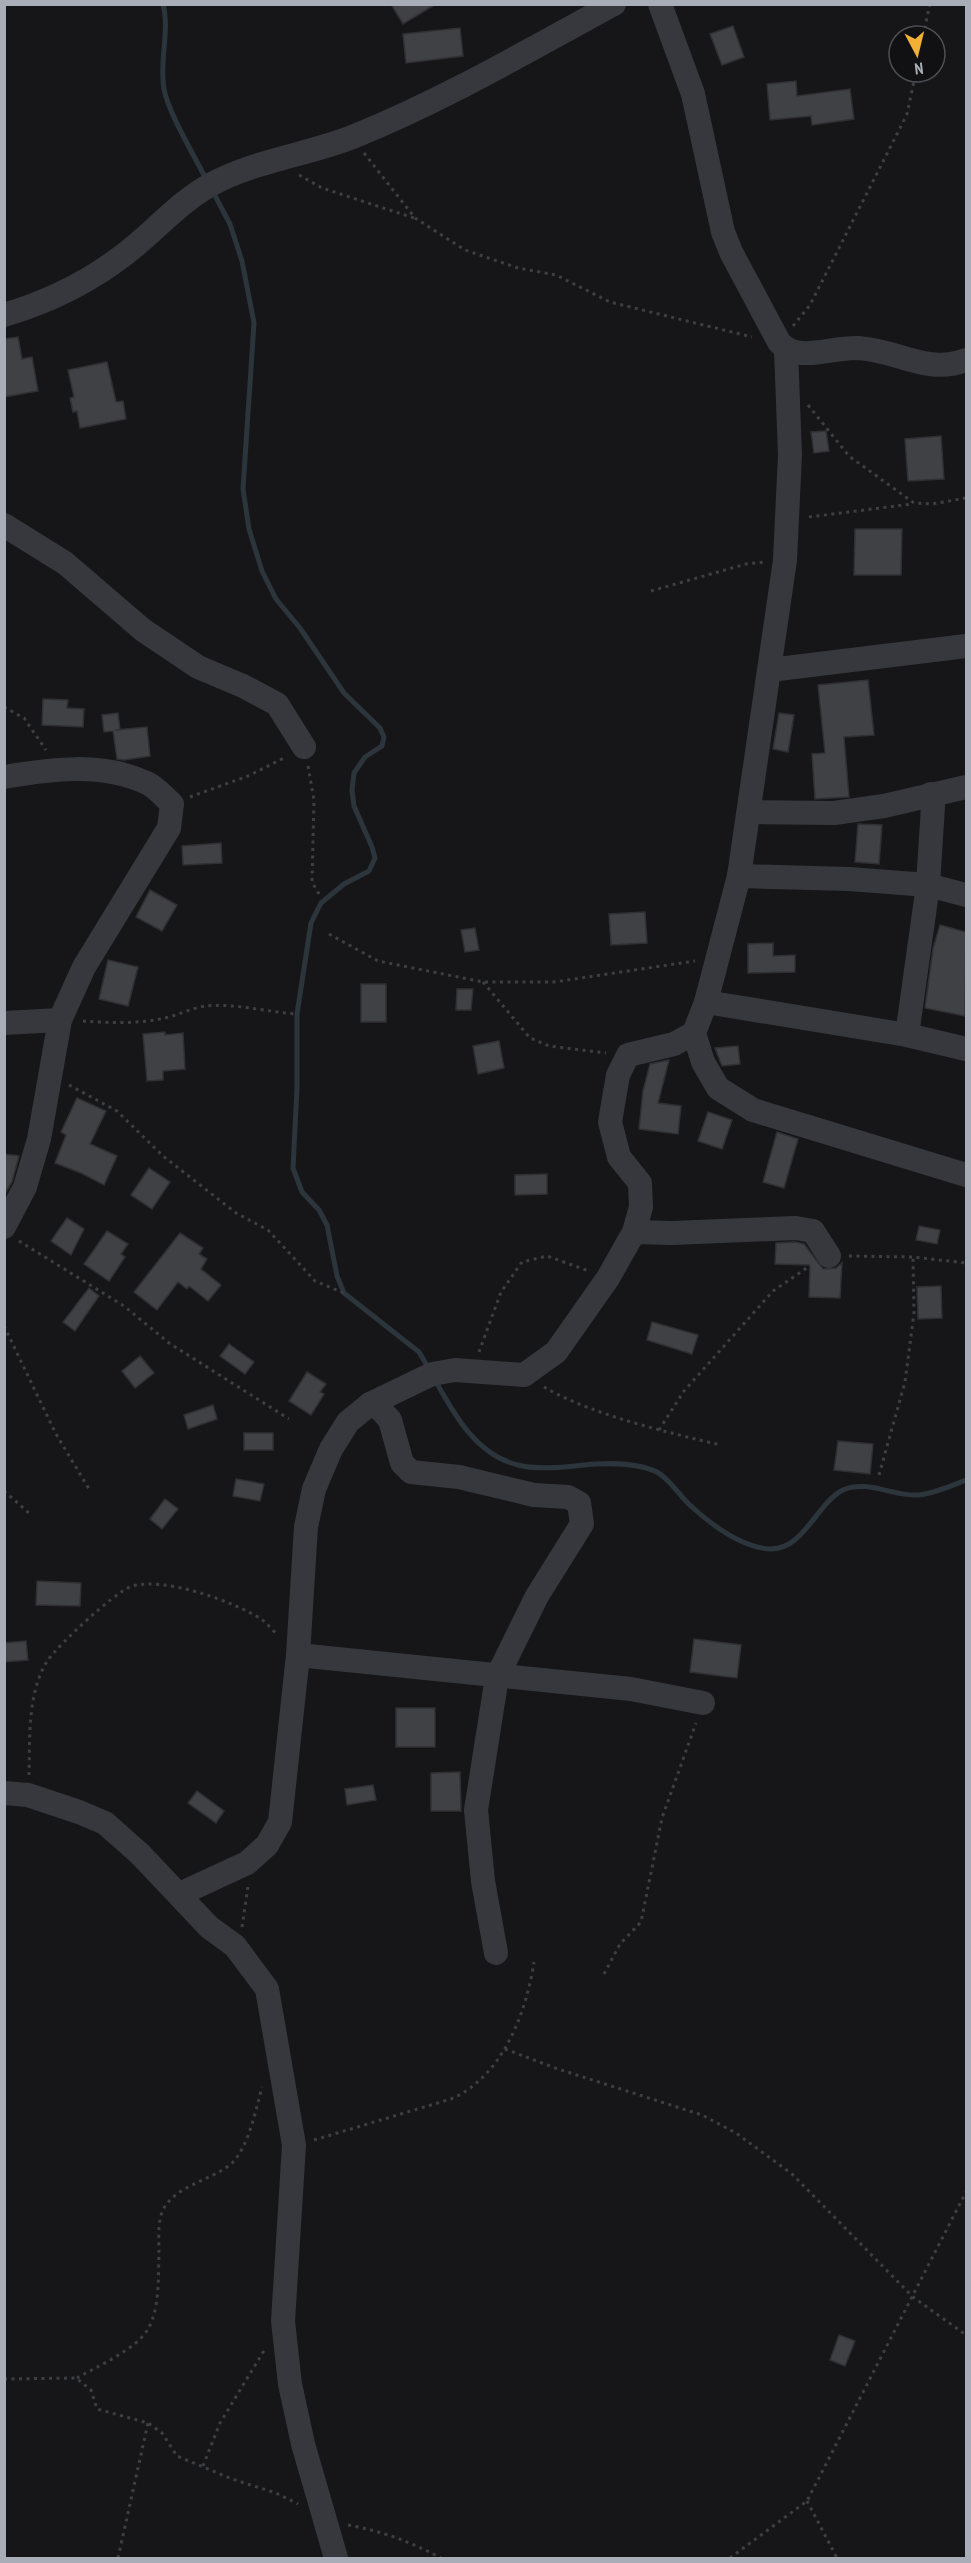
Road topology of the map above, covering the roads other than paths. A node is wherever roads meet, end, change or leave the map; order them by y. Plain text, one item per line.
1 (615, 4) edge
2 (660, 4) edge
3 (4, 315) edge
4 (782, 346) junction
5 (966, 360) edge
6 (4, 525) edge
7 (966, 646) edge
8 (770, 670) junction
9 (304, 747) road end
10 (4, 777) edge
11 (966, 787) edge
12 (931, 794) junction
13 (750, 812) junction
14 (739, 876) junction
15 (928, 885) junction
16 (966, 895) edge
17 (706, 1002) junction
18 (60, 1020) junction
19 (4, 1023) edge
20 (694, 1033) junction
21 (907, 1035) junction
22 (966, 1049) edge
23 (966, 1175) edge
24 (9, 1232) edge
25 (634, 1232) junction
26 (829, 1256) road end
27 (370, 1404) junction
28 (298, 1655) junction
29 (497, 1677) junction
30 (704, 1703) road end
31 (16, 1794) edge
32 (180, 1894) junction
33 (496, 1953) dead end
34 (336, 2559) edge

1 - 3 street
2 - 4 street
4 - 5 street
4 - 8 street
6 - 9 street
7 - 8 street
8 - 13 street
10 - 18 street
11 - 12 street
12 - 13 street
12 - 15 street
13 - 14 street
14 - 15 street
14 - 17 street
15 - 16 street
15 - 21 street
17 - 20 street
17 - 21 street
18 - 19 street
18 - 24 street
20 - 23 street
20 - 25 street
21 - 22 street
25 - 26 street
25 - 27 street
27 - 28 street
27 - 29 street
28 - 29 street
28 - 32 street
29 - 30 street
29 - 33 street
31 - 32 street
32 - 34 street

